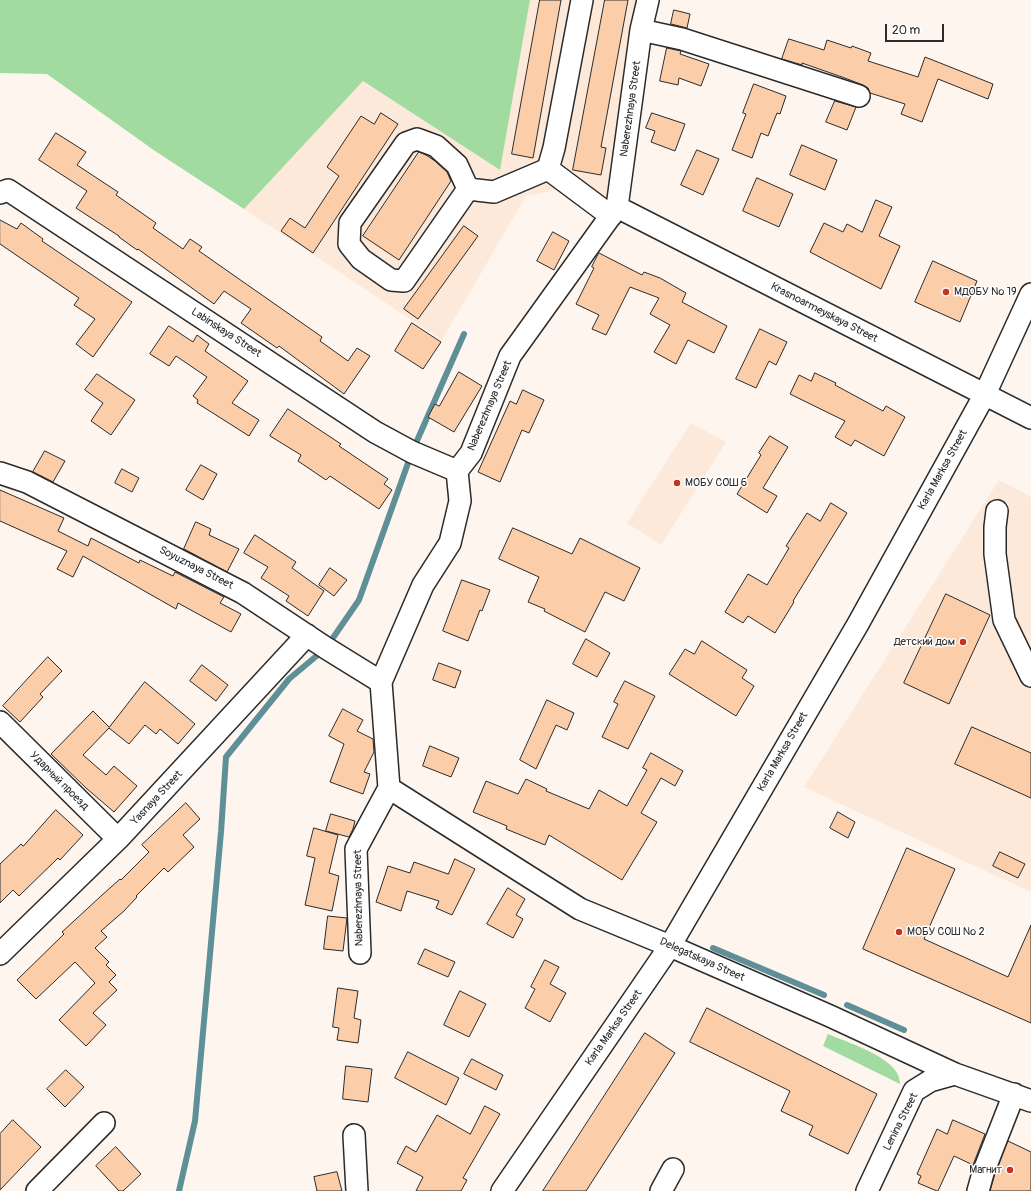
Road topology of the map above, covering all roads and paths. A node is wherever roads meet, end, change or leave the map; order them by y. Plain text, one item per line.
1 (582, 0) edge
2 (648, 0) edge
3 (642, 30) junction
4 (859, 96) dead end
5 (548, 169) junction
6 (468, 189) junction
7 (0, 193) edge
8 (614, 212) junction
9 (1031, 294) edge
10 (985, 394) junction
11 (1031, 418) edge
12 (456, 470) junction
13 (0, 473) edge
14 (997, 511) dead end
15 (307, 635) junction
16 (1031, 676) edge
17 (381, 682) junction
18 (0, 722) edge
19 (389, 788) junction
20 (118, 839) junction
21 (670, 946) junction
22 (360, 953) dead end
23 (0, 954) edge
24 (955, 1074) junction
25 (1022, 1098) edge
26 (104, 1123) dead end
27 (354, 1135) dead end
28 (673, 1169) dead end
29 (37, 1191) edge
30 (357, 1191) edge
31 (502, 1191) edge
32 (661, 1191) edge
33 (867, 1191) edge
34 (978, 1191) edge

1 - 5 street
2 - 3 street, Naberezhnaya Street
3 - 4 street
3 - 8 street, Naberezhnaya Street
5 - 6 street
5 - 8 street, Krasnoarmeyskaya Street
6 - 6 street
7 - 12 street, Labinskaya Street
8 - 10 street, Krasnoarmeyskaya Street
8 - 12 street, Naberezhnaya Street
9 - 10 street, Karla Marksa Street
10 - 11 street, Krasnoarmeyskaya Street
10 - 21 street, Karla Marksa Street
12 - 17 street
13 - 15 street, Soyuznaya Street
14 - 16 street
15 - 17 street, Soyuznaya Street
15 - 20 street, Yasnaya Street
17 - 19 street
18 - 20 street, Ударный проезд
19 - 21 street, Delegatskaya Street
19 - 22 street, Naberezhnaya Street
20 - 23 street, Yasnaya Street
21 - 24 street, Delegatskaya Street
21 - 31 street, Karla Marksa Street
24 - 25 street, Delegatskaya Street
24 - 33 street, Lenina Street
25 - 34 street
26 - 29 street
27 - 30 street
28 - 32 street

